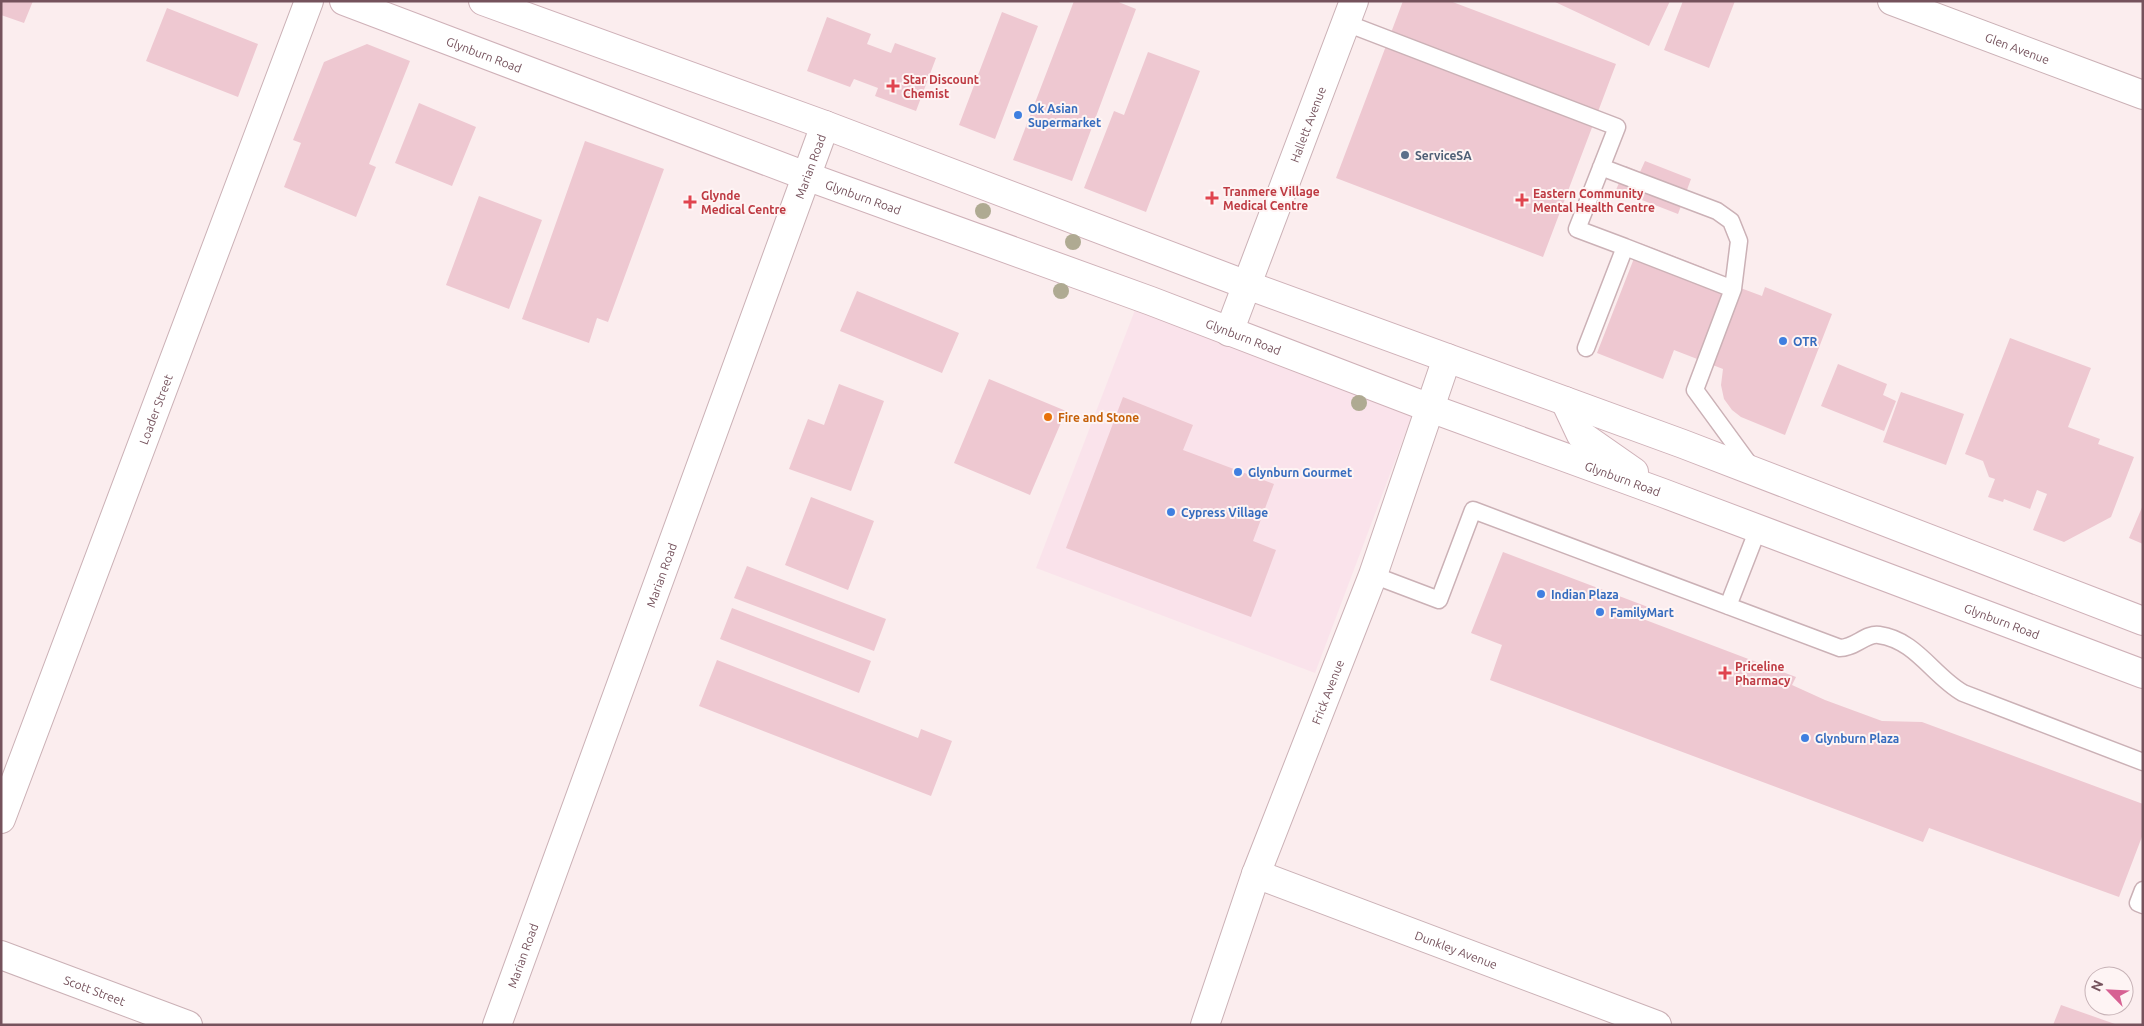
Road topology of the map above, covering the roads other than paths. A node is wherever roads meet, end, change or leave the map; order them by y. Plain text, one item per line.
1 (309, 1) edge
2 (344, 1) edge
3 (483, 1) edge
4 (1892, 1) edge
5 (1350, 12) edge
6 (2143, 95) edge
7 (825, 125) junction
8 (1601, 168) junction
9 (806, 176) junction
10 (1625, 248) junction
11 (1247, 285) junction
12 (1733, 289) junction
13 (1229, 332) junction
14 (1586, 348) dead end
15 (1448, 358) junction
16 (1566, 401) junction
17 (1430, 408) junction
18 (1755, 472) junction
19 (1664, 493) junction
20 (1758, 529) junction
21 (1373, 575) junction
22 (1728, 606) junction
23 (2143, 621) edge
24 (2143, 674) edge
25 (2143, 762) edge
26 (1, 819) edge
27 (1256, 874) junction
28 (2143, 890) edge
29 (2143, 905) edge
30 (1, 955) edge
31 (188, 1025) edge
32 (497, 1025) edge
33 (1205, 1025) edge
34 (1656, 1025) edge

1 - 26 main road, Loader Street
2 - 9 main road, Glynburn Road
3 - 7 main road
4 - 6 main road, Glen Avenue
5 - 8 lane
5 - 11 main road, Hallett Avenue
7 - 9 main road, Marian Road
7 - 11 main road
8 - 10 lane
8 - 12 lane
9 - 13 main road, Glynburn Road
9 - 32 main road, Marian Road
10 - 12 lane
10 - 14 lane
11 - 13 main road, Hallett Avenue
11 - 15 main road
12 - 18 lane
13 - 17 main road, Glynburn Road
15 - 16 main road
15 - 17 main road, Frick Avenue
16 - 18 main road
16 - 19 main road
17 - 19 main road, Glynburn Road
17 - 21 main road, Frick Avenue
18 - 23 main road
19 - 20 main road, Glynburn Road
20 - 22 lane
20 - 24 main road, Glynburn Road
21 - 22 lane
21 - 27 main road, Frick Avenue
22 - 25 lane
27 - 33 main road, Frick Avenue
27 - 34 main road, Dunkley Avenue
28 - 29 lane
30 - 31 main road, Scott Street

